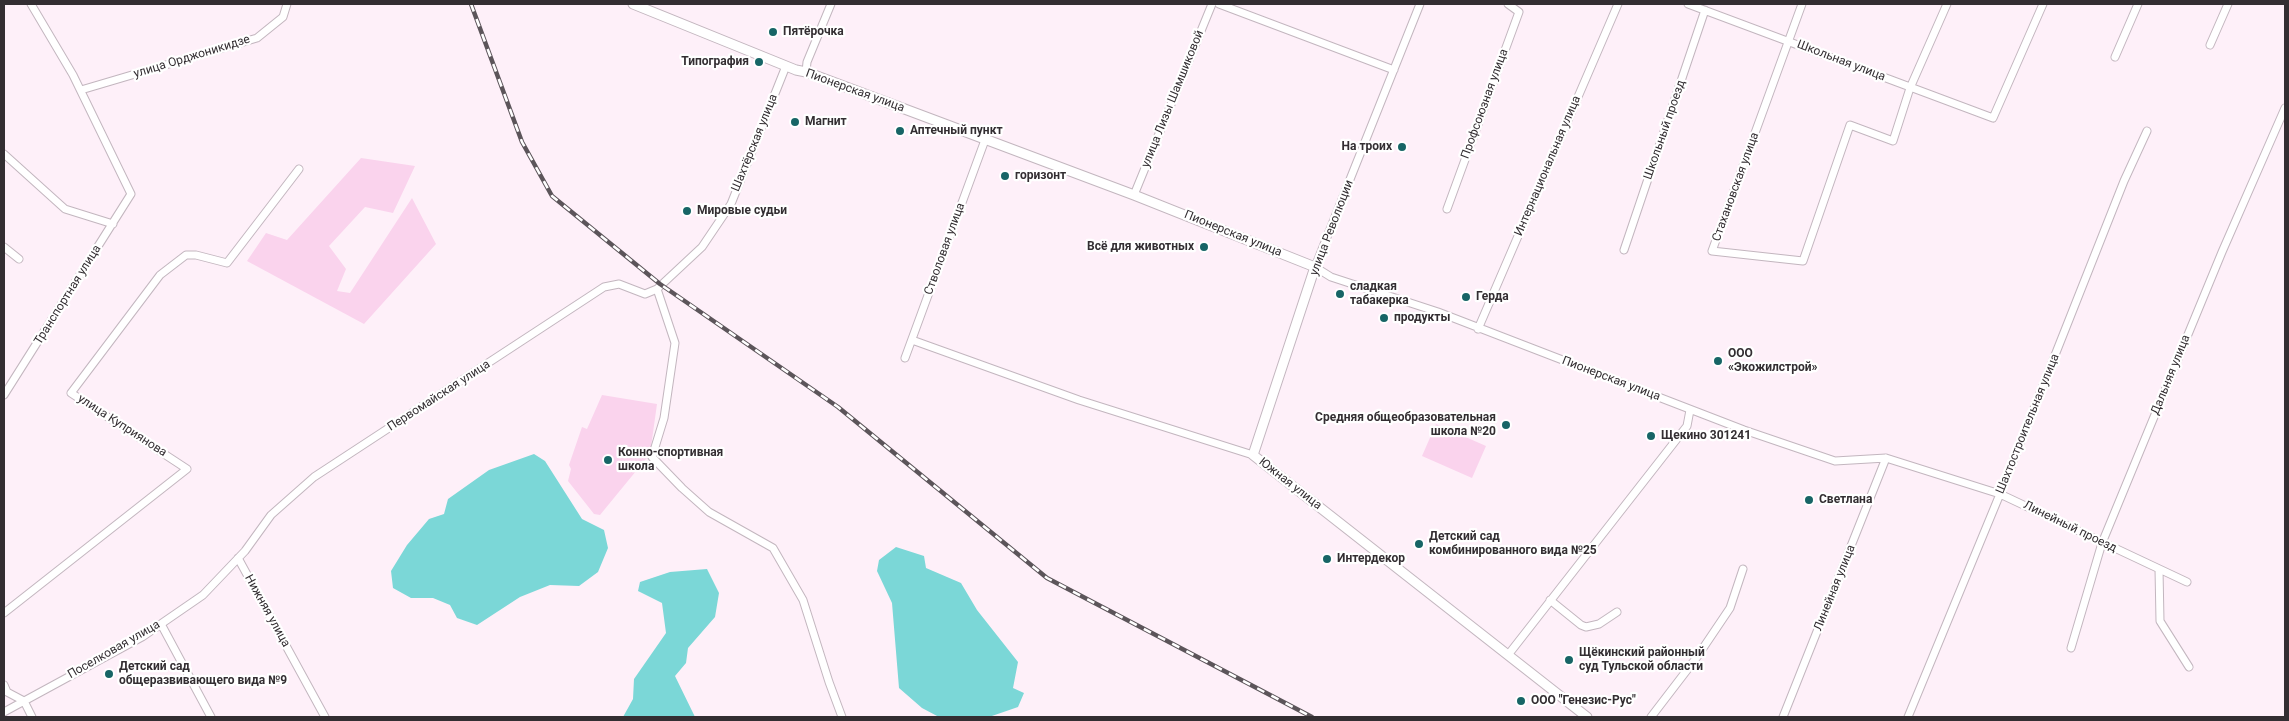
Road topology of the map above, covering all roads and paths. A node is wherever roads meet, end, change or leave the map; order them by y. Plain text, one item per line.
1 (31, 4) edge
2 (287, 4) edge
3 (633, 4) edge
4 (830, 4) edge
5 (1212, 4) edge
6 (1219, 4) edge
7 (1420, 4) edge
8 (1508, 4) edge
9 (1618, 4) edge
10 (1688, 4) edge
11 (1802, 4) edge
12 (1947, 4) edge
13 (2043, 4) edge
14 (2138, 4) edge
15 (2228, 4) edge
16 (1705, 10) junction
17 (1788, 40) junction
18 (2210, 46) dead end
19 (2115, 56) dead end
20 (786, 66) junction
21 (1394, 70) junction
22 (806, 72) junction
23 (1910, 88) junction
24 (81, 90) junction
25 (2285, 108) edge
26 (2147, 131) dead end
27 (985, 140) junction
28 (4, 154) edge
29 (299, 169) dead end
30 (1134, 195) junction
31 (1447, 208) dead end
32 (113, 224) junction
33 (4, 247) edge
34 (1624, 250) dead end
35 (19, 259) dead end
36 (1315, 267) junction
37 (658, 286) junction
38 (1478, 328) junction
39 (912, 340) junction
40 (906, 358) dead end
41 (4, 396) edge
42 (1690, 410) junction
43 (1253, 456) junction
44 (1886, 458) junction
45 (1834, 461) joint
46 (2000, 494) junction
47 (2102, 543) junction
48 (238, 558) junction
49 (1743, 569) dead end
50 (2159, 569) junction
51 (2187, 582) dead end
52 (1550, 600) junction
53 (1617, 612) dead end
54 (4, 613) edge
55 (161, 624) junction
56 (2071, 648) dead end
57 (1508, 655) junction
58 (2189, 667) dead end
59 (4, 685) edge
60 (24, 701) junction
61 (4, 712) edge
62 (32, 717) edge
63 (211, 717) edge
64 (325, 717) edge
65 (842, 717) edge
66 (1587, 717) edge
67 (1651, 717) edge
68 (1783, 717) edge
69 (1908, 717) edge

1 - 24 street
2 - 24 street, улица Орджоникидзе
3 - 20 street, Пионерская улица
4 - 22 street
5 - 30 street, улица Лизы Шамшиковой
6 - 21 street
7 - 21 street, улица Революции
8 - 31 street, Профсоюзная улица
9 - 38 street, Интернациональная улица
10 - 16 street, Школьная улица
11 - 17 street, Стахановская улица
12 - 23 street
13 - 23 street, Школьная улица
14 - 19 street
15 - 18 street
16 - 17 street, Школьная улица
16 - 34 street, Школьный проезд
17 - 23 street, Школьная улица
17 - 23 street, Стахановская улица
20 - 22 street, Пионерская улица
20 - 37 street, Шахтёрская улица
21 - 36 street, улица Революции
22 - 27 street, Пионерская улица
24 - 32 street, Транспортная улица
25 - 47 street, Дальняя улица
26 - 46 street, Шахтостроительная улица
27 - 30 street, Пионерская улица
27 - 39 street, Стволовая улица
28 - 32 street
29 - 54 street, улица Куприянова
30 - 36 street, Пионерская улица
32 - 41 street, Транспортная улица
33 - 35 street
36 - 38 street, Пионерская улица
36 - 43 street, улица Революции
37 - 48 street, Первомайская улица
37 - 65 street
38 - 42 street, Пионерская улица
39 - 40 street, Стволовая улица
39 - 43 street, Южная улица
42 - 45 street, Пионерская улица
42 - 52 street
43 - 57 street, Южная улица
44 - 45 street, Линейный проезд
44 - 46 street, Линейный проезд
44 - 68 street, Линейная улица
46 - 47 street, Линейный проезд
46 - 69 street, Шахтостроительная улица
47 - 50 street, Линейный проезд
47 - 56 street, Дальняя улица
48 - 55 street, Поселковая улица
48 - 64 street, Нижняя улица
49 - 67 street
50 - 51 street, Линейный проезд
50 - 58 street
52 - 53 street
52 - 57 street
55 - 60 street, Поселковая улица
55 - 63 street
57 - 66 street, Южная улица
59 - 60 street
60 - 61 street, Поселковая улица
60 - 62 street

